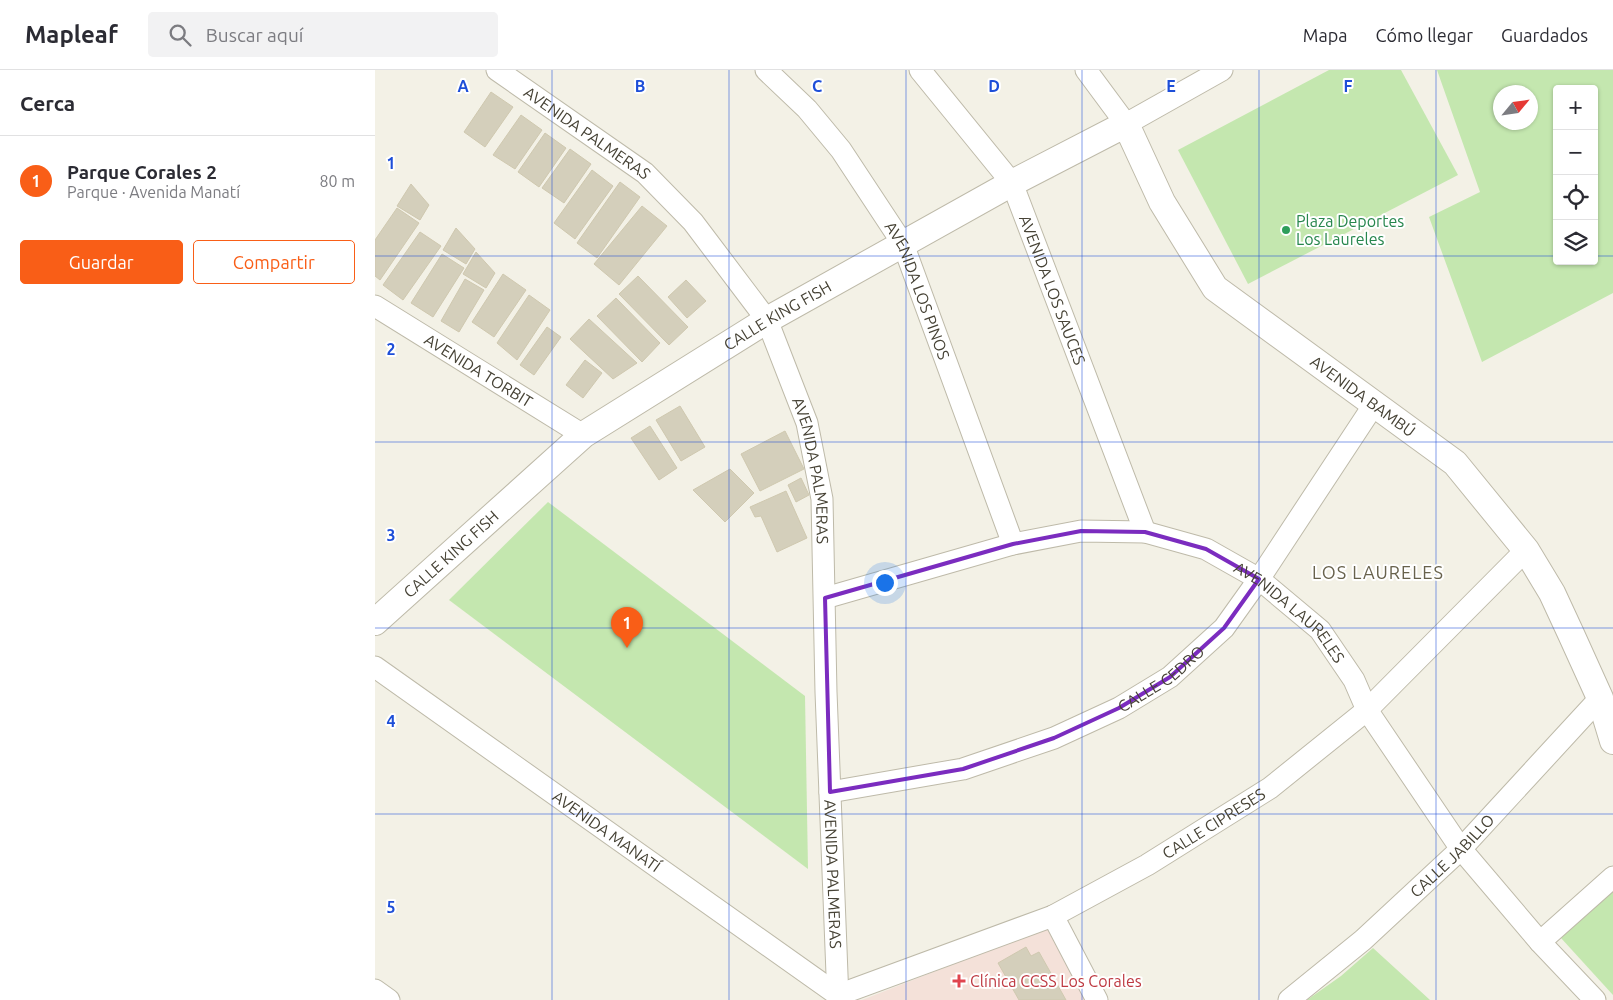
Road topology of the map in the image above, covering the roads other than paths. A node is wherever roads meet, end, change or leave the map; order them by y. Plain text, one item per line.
1 (497, 70) edge
2 (765, 70) edge
3 (920, 70) edge
4 (1086, 70) edge
5 (1222, 70) edge
6 (1126, 124) junction
7 (1012, 184) junction
8 (903, 244) junction
9 (375, 306) edge
10 (767, 320) junction
11 (1375, 403) junction
12 (583, 435) junction
13 (1145, 532) junction
14 (1013, 544) junction
15 (1525, 550) junction
16 (1259, 579) junction
17 (825, 598) junction
18 (375, 622) edge
19 (375, 667) edge
20 (1600, 698) junction
21 (1367, 710) junction
22 (1613, 741) edge
23 (830, 792) junction
24 (1461, 849) junction
25 (1613, 876) edge
26 (1053, 916) junction
27 (1541, 942) junction
28 (375, 990) edge
29 (838, 998) edge
30 (389, 1000) edge
31 (1097, 1000) edge
32 (1289, 1000) edge
33 (1595, 1000) edge

1 - 10 street, AVENIDA PALMERAS
2 - 8 street, AVENIDA LOS PINOS
3 - 7 street, AVENIDA LOS SAUCES
4 - 6 street, AVENIDA BAMBÚ
5 - 6 street, CALLE KING FISH
6 - 7 street, CALLE KING FISH
6 - 11 street, AVENIDA BAMBÚ
7 - 8 street, CALLE KING FISH
7 - 13 street, AVENIDA LOS SAUCES
8 - 10 street, CALLE KING FISH
8 - 14 street, AVENIDA LOS PINOS
9 - 12 street, AVENIDA TORBIT
10 - 12 street, CALLE KING FISH
10 - 17 street, AVENIDA PALMERAS
11 - 15 street, AVENIDA BAMBÚ
11 - 16 street, CALLE CEDRO
12 - 18 street, CALLE KING FISH
13 - 14 street, AVENIDA LAURELES
13 - 16 street, AVENIDA LAURELES
14 - 17 street, AVENIDA LAURELES
15 - 20 street, AVENIDA BAMBÚ
15 - 21 street, CALLE CIPRESES
16 - 21 street, AVENIDA LAURELES
16 - 23 street, CALLE CEDRO
17 - 23 street, AVENIDA PALMERAS
19 - 29 street, AVENIDA MANATÍ
20 - 22 street, AVENIDA BAMBÚ
20 - 24 street, CALLE JABILLO
21 - 24 street, AVENIDA LAURELES
21 - 26 street, CALLE CIPRESES
23 - 29 street, AVENIDA PALMERAS
24 - 27 street, AVENIDA LAURELES
24 - 32 street, CALLE JABILLO
25 - 27 street
26 - 29 street, CALLE CIPRESES
26 - 31 street
27 - 33 street, AVENIDA LAURELES
28 - 30 street

